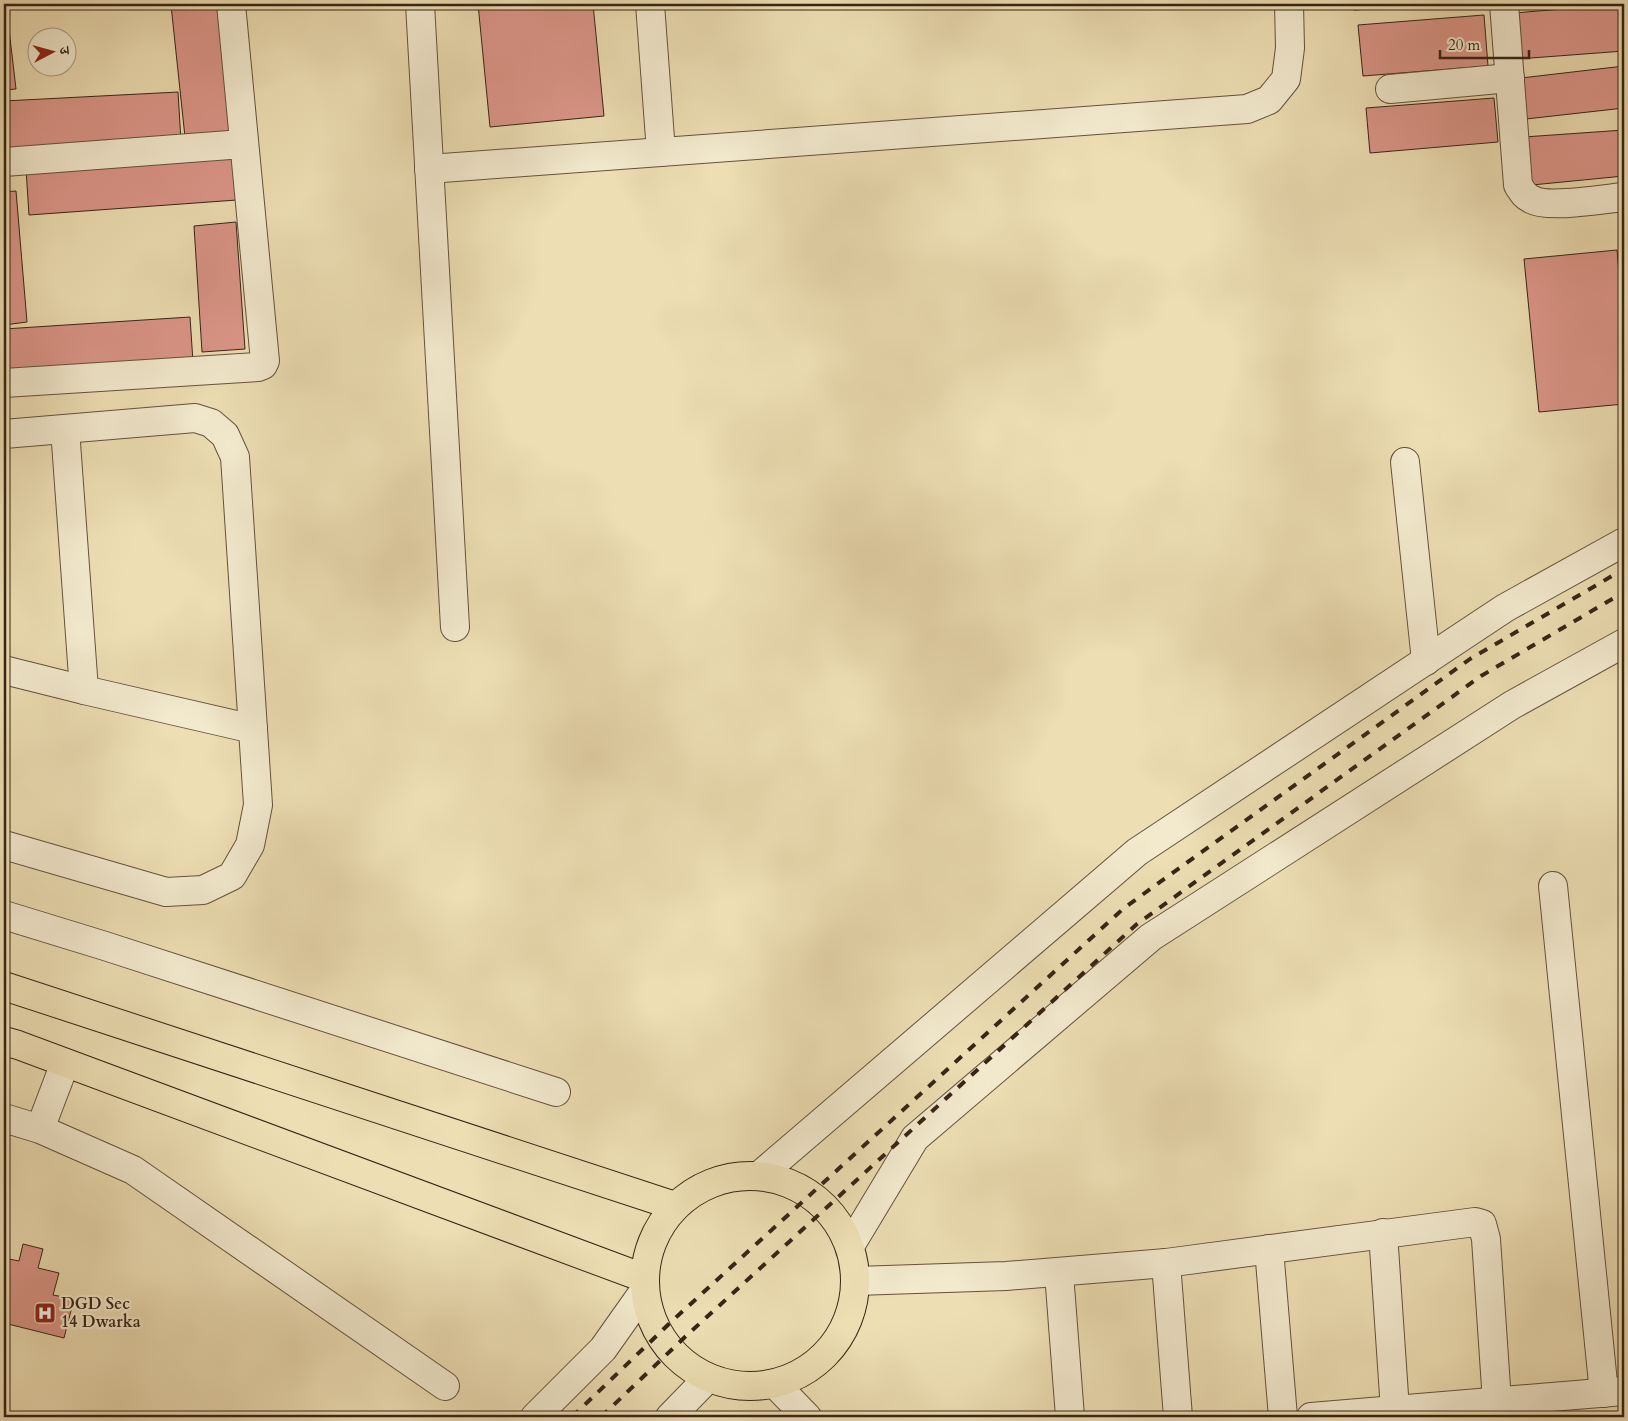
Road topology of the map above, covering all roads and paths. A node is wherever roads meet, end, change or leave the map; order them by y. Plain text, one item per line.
1 (231, 4) edge
2 (420, 4) edge
3 (650, 4) edge
4 (1289, 4) edge
5 (1504, 4) edge
6 (1510, 78) junction
7 (1390, 89) dead end
8 (244, 144) junction
9 (661, 152) junction
10 (4, 162) edge
11 (430, 169) junction
12 (1624, 197) edge
13 (4, 382) edge
14 (65, 429) junction
15 (4, 434) edge
16 (1405, 462) dead end
17 (1624, 542) edge
18 (455, 627) dead end
19 (1624, 643) edge
20 (1426, 661) junction
21 (4, 670) edge
22 (84, 690) junction
23 (254, 729) junction
24 (4, 846) edge
25 (1553, 886) dead end
26 (4, 915) edge
27 (4, 986) edge
28 (4, 1041) edge
29 (65, 1063) junction
30 (556, 1092) dead end
31 (4, 1118) edge
32 (40, 1129) junction
33 (760, 1175) junction
34 (675, 1206) junction
35 (1383, 1233) junction
36 (850, 1246) junction
37 (1269, 1249) junction
38 (1166, 1263) junction
39 (1059, 1273) junction
40 (856, 1280) junction
41 (644, 1284) junction
42 (707, 1379) junction
43 (776, 1385) junction
44 (445, 1386) dead end
45 (1614, 1392) edge
46 (1497, 1402) junction
47 (1395, 1410) junction
48 (536, 1417) edge
49 (670, 1417) edge
50 (807, 1417) edge
51 (1070, 1417) edge
52 (1178, 1417) edge
53 (1283, 1417) edge
54 (1311, 1417) edge

1 - 8 street
2 - 11 street
3 - 9 street
4 - 9 street
5 - 6 street
6 - 7 street
6 - 12 street
8 - 10 street
8 - 13 street
9 - 11 street
11 - 18 street
14 - 15 street
14 - 22 street
14 - 23 street
16 - 20 street
17 - 20 street
19 - 36 street
20 - 33 street
21 - 22 street
22 - 23 street
23 - 24 street
25 - 45 street
26 - 30 street
27 - 34 main road
28 - 29 main road
29 - 32 street
29 - 41 main road
31 - 32 street
32 - 44 street
33 - 34 main road
33 - 36 main road
34 - 41 main road
35 - 37 street
35 - 46 street
35 - 47 street
36 - 40 main road
37 - 38 street
37 - 53 street
38 - 39 street
38 - 52 street
39 - 40 street
39 - 51 street
40 - 43 main road
41 - 42 main road
41 - 48 street
42 - 43 main road
42 - 49 street
43 - 50 street
45 - 46 street
46 - 47 street
47 - 54 street

